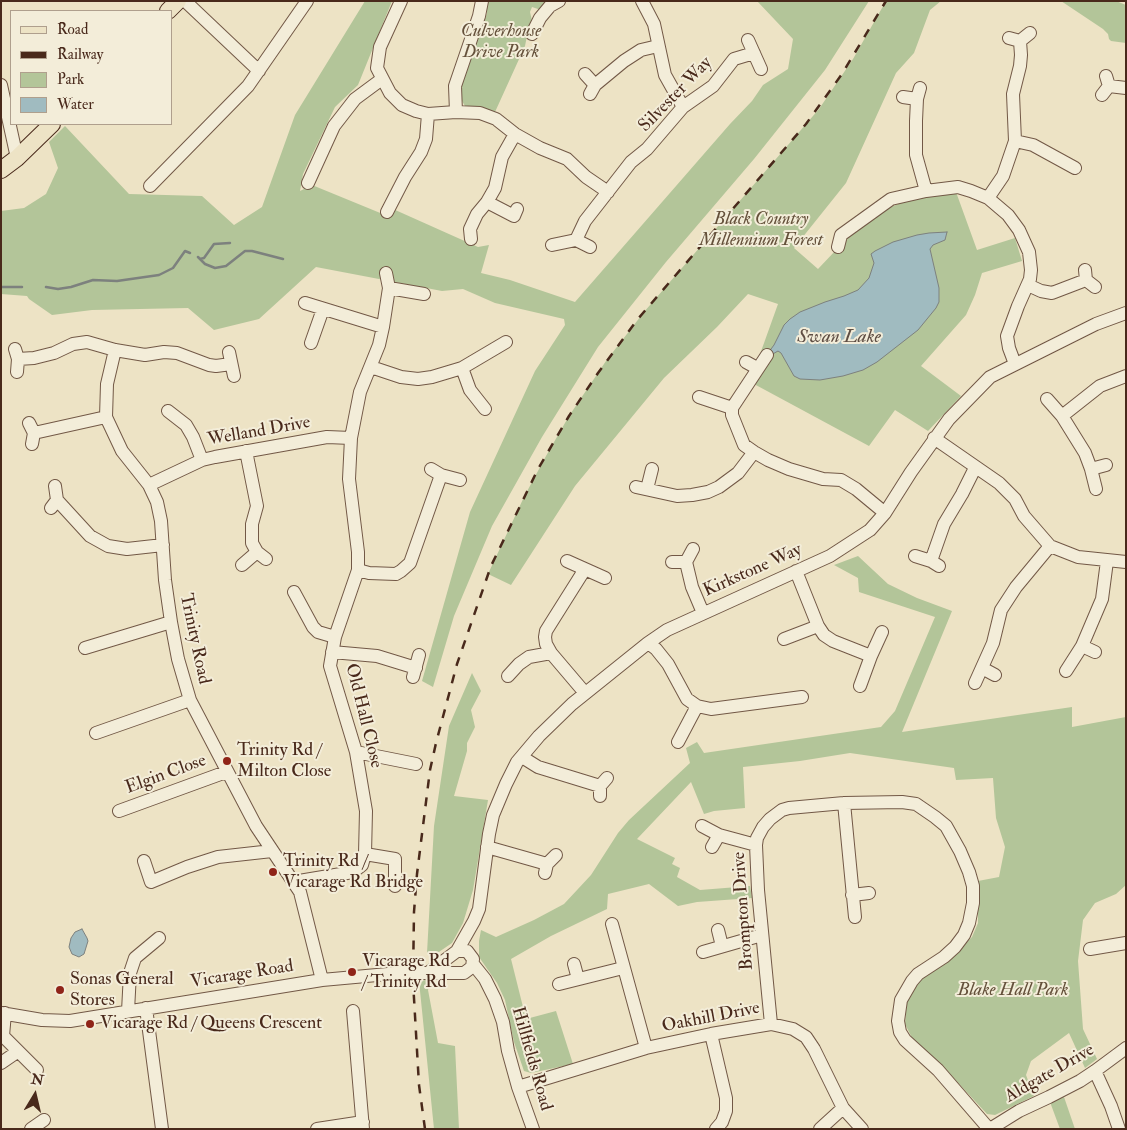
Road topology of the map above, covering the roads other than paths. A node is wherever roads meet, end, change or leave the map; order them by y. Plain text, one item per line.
1 (178, 1) edge
2 (185, 1) edge
3 (307, 1) edge
4 (482, 1) edge
5 (559, 1) edge
6 (642, 1) edge
7 (399, 6) edge
8 (169, 10) edge
9 (532, 34) dead end
10 (1020, 37) dead end
11 (748, 40) dead end
12 (658, 46) junction
13 (754, 53) junction
14 (761, 69) dead end
15 (259, 71) junction
16 (585, 74) dead end
17 (382, 79) junction
18 (1, 84) edge
19 (1106, 86) dead end
20 (1126, 88) edge
21 (903, 97) dead end
22 (683, 107) junction
23 (456, 112) junction
24 (428, 114) junction
25 (51, 125) edge
26 (515, 134) junction
27 (1015, 141) junction
28 (17, 158) junction
29 (1078, 168) dead end
30 (1, 170) edge
31 (308, 183) dead end
32 (150, 186) dead end
33 (926, 191) junction
34 (608, 192) junction
35 (988, 198) junction
36 (487, 202) junction
37 (517, 209) dead end
38 (387, 212) dead end
39 (831, 225) dead end
40 (471, 240) dead end
41 (576, 240) junction
42 (552, 246) dead end
43 (590, 246) dead end
44 (386, 273) dead end
45 (1088, 279) dead end
46 (1028, 285) junction
47 (389, 288) junction
48 (424, 294) dead end
49 (305, 303) dead end
50 (323, 309) junction
51 (1126, 313) edge
52 (383, 326) junction
53 (506, 342) dead end
54 (311, 343) dead end
55 (115, 350) junction
56 (767, 355) dead end
57 (17, 360) dead end
58 (231, 364) dead end
59 (1015, 364) junction
60 (371, 367) junction
61 (462, 368) junction
62 (1126, 376) edge
63 (699, 397) dead end
64 (1047, 399) dead end
65 (732, 408) junction
66 (485, 409) dead end
67 (168, 411) dead end
68 (1062, 416) junction
69 (106, 417) junction
70 (32, 433) dead end
71 (351, 438) junction
72 (934, 438) junction
73 (246, 451) junction
74 (754, 452) junction
75 (202, 460) junction
76 (1106, 465) dead end
77 (975, 468) junction
78 (652, 469) dead end
79 (1091, 469) junction
80 (460, 480) dead end
81 (149, 485) junction
82 (55, 486) dead end
83 (1096, 489) dead end
84 (885, 513) junction
85 (163, 545) junction
86 (1050, 546) junction
87 (693, 549) dead end
88 (915, 556) dead end
89 (567, 561) dead end
90 (1107, 561) junction
91 (672, 562) dead end
92 (686, 562) junction
93 (1126, 562) edge
94 (242, 565) dead end
95 (585, 569) junction
96 (358, 570) junction
97 (796, 571) junction
98 (605, 578) dead end
99 (294, 592) dead end
100 (703, 613) junction
101 (171, 622) junction
102 (818, 626) junction
103 (882, 632) dead end
104 (335, 636) junction
105 (784, 639) dead end
106 (648, 643) junction
107 (1082, 646) junction
108 (85, 648) dead end
109 (332, 652) junction
110 (1095, 652) dead end
111 (551, 653) junction
112 (871, 656) junction
113 (416, 667) dead end
114 (982, 668) junction
115 (1066, 671) dead end
116 (995, 675) dead end
117 (508, 676) dead end
118 (976, 683) dead end
119 (860, 686) dead end
120 (585, 693) junction
121 (802, 697) dead end
122 (190, 700) junction
123 (697, 706) junction
124 (96, 734) dead end
125 (678, 742) dead end
126 (356, 752) junction
127 (522, 757) junction
128 (416, 764) dead end
129 (226, 772) junction
130 (602, 787) dead end
131 (844, 803) junction
132 (119, 811) dead end
133 (702, 826) dead end
134 (719, 835) junction
135 (756, 845) junction
136 (487, 847) junction
137 (712, 847) dead end
138 (272, 851) junction
139 (365, 854) junction
140 (144, 860) dead end
141 (549, 864) dead end
142 (294, 882) junction
143 (395, 886) dead end
144 (869, 893) dead end
145 (852, 895) junction
146 (855, 917) dead end
147 (474, 921) junction
148 (612, 924) dead end
149 (718, 930) dead end
150 (762, 935) junction
151 (159, 938) dead end
152 (1126, 943) edge
153 (722, 946) junction
154 (1090, 949) dead end
155 (703, 952) dead end
156 (455, 954) junction
157 (574, 964) dead end
158 (467, 966) junction
159 (623, 968) junction
160 (425, 973) junction
161 (578, 979) junction
162 (322, 980) junction
163 (559, 984) dead end
164 (146, 1008) junction
165 (128, 1011) junction
166 (353, 1011) dead end
167 (3, 1013) edge
168 (771, 1024) junction
169 (711, 1034) junction
170 (2, 1037) edge
171 (646, 1048) junction
172 (1126, 1048) edge
173 (18, 1052) junction
174 (1, 1063) edge
175 (37, 1070) dead end
176 (1095, 1071) junction
177 (518, 1087) junction
178 (843, 1108) junction
179 (44, 1120) dead end
180 (363, 1125) edge
181 (31, 1129) edge
182 (162, 1129) edge
183 (316, 1129) edge
184 (533, 1129) edge
185 (716, 1129) edge
186 (820, 1129) edge
187 (862, 1129) edge
188 (990, 1129) edge
189 (1118, 1129) edge

1 - 8 main road
2 - 15 street
3 - 15 street
4 - 23 street
5 - 9 street
6 - 12 street
7 - 17 street
10 - 27 street
11 - 13 street
12 - 16 street
12 - 22 street
13 - 14 street
13 - 22 street, Silvester Way
15 - 32 street
17 - 24 street
17 - 31 street
18 - 28 street
19 - 20 street
21 - 33 street
22 - 34 street, Silvester Way
23 - 24 street
23 - 26 street
24 - 38 street
25 - 28 main road
26 - 34 street
26 - 36 street
27 - 29 street
27 - 35 street
28 - 30 main road
33 - 35 street
33 - 39 street
34 - 41 street, Silvester Way
35 - 46 street
36 - 37 street
36 - 40 street
41 - 42 street
41 - 43 street
44 - 47 street, Old Hall Close
45 - 46 street
46 - 59 street
47 - 48 street
47 - 52 street, Old Hall Close
49 - 50 street
50 - 52 street
50 - 54 street
51 - 59 street, Kirkstone Way
52 - 60 street, Old Hall Close
53 - 61 street
55 - 57 street
55 - 58 street
55 - 69 street, Trinity Road
56 - 65 street
59 - 72 street, Kirkstone Way
60 - 61 street
60 - 71 street, Old Hall Close
61 - 66 street
62 - 68 street
63 - 65 street
64 - 68 street
65 - 74 street
67 - 75 street
68 - 79 street
69 - 70 street
69 - 81 street, Trinity Road
71 - 73 street, Welland Drive
71 - 96 street, Old Hall Close
72 - 77 street
72 - 84 street, Kirkstone Way
73 - 75 street, Welland Drive
73 - 94 street
74 - 78 street
74 - 84 street
75 - 81 street, Welland Drive
76 - 79 street
77 - 86 street
77 - 88 street
79 - 83 street
80 - 96 street
81 - 85 street, Trinity Road
82 - 85 street
84 - 97 street, Kirkstone Way
85 - 101 street, Trinity Road
86 - 90 street
86 - 114 street
87 - 92 street
89 - 95 street
90 - 93 street
90 - 107 street
91 - 92 street
92 - 100 street
95 - 98 street
95 - 111 street
96 - 104 street, Old Hall Close
97 - 100 street, Kirkstone Way
97 - 102 street
99 - 104 street
100 - 106 street, Kirkstone Way
101 - 108 street
101 - 122 street, Trinity Road
102 - 105 street
102 - 112 street
103 - 112 street
104 - 109 street, Old Hall Close
106 - 120 street, Kirkstone Way
106 - 123 street
107 - 110 street
107 - 115 street
109 - 113 street
109 - 126 street, Old Hall Close
111 - 117 street
111 - 120 street
112 - 119 street
114 - 116 street
114 - 118 street
120 - 127 street, Kirkstone Way
121 - 123 street
122 - 124 street
122 - 129 street, Trinity Road
123 - 125 street
126 - 128 street
126 - 139 street, Old Hall Close
127 - 130 street
127 - 136 street, Kirkstone Way
129 - 132 street, Elgin Close
129 - 138 street, Trinity Road
131 - 135 street, Brompton Drive
131 - 145 street
131 - 188 street, Brompton Drive
133 - 134 street
134 - 135 street
134 - 137 street
135 - 150 street, Brompton Drive
136 - 141 street
136 - 147 street, Kirkstone Way
138 - 140 street
138 - 142 street, Trinity Road
139 - 142 street
139 - 143 street
142 - 162 street, Trinity Road
144 - 145 street
145 - 146 street
147 - 156 street, Kirkstone Way
147 - 158 street, Kirkstone Way
148 - 159 street
149 - 153 street
150 - 153 street
150 - 168 street, Brompton Drive
151 - 165 street
152 - 154 street
153 - 155 street
156 - 158 street
156 - 158 street, Hillfields Road
156 - 160 street
157 - 161 street
158 - 160 street, Vicarage Road
158 - 177 street, Hillfields Road
159 - 161 street
159 - 171 street
160 - 162 street, Vicarage Road, bridge
161 - 163 street
162 - 164 street, Vicarage Road
164 - 165 street, Vicarage Road
164 - 182 street
165 - 167 street, Vicarage Road
166 - 180 street
167 - 170 street
168 - 169 street, Oakhill Drive
168 - 178 street, Oakhill Drive
169 - 171 street, Oakhill Drive
169 - 185 street
170 - 173 street
171 - 177 street, Oakhill Drive
172 - 176 street, Aldgate Drive
173 - 174 street
173 - 175 street
176 - 188 street, Aldgate Drive
176 - 189 street
177 - 184 street, Hillfields Road
178 - 186 street
178 - 187 street, Oakhill Drive
179 - 181 street
180 - 183 street

